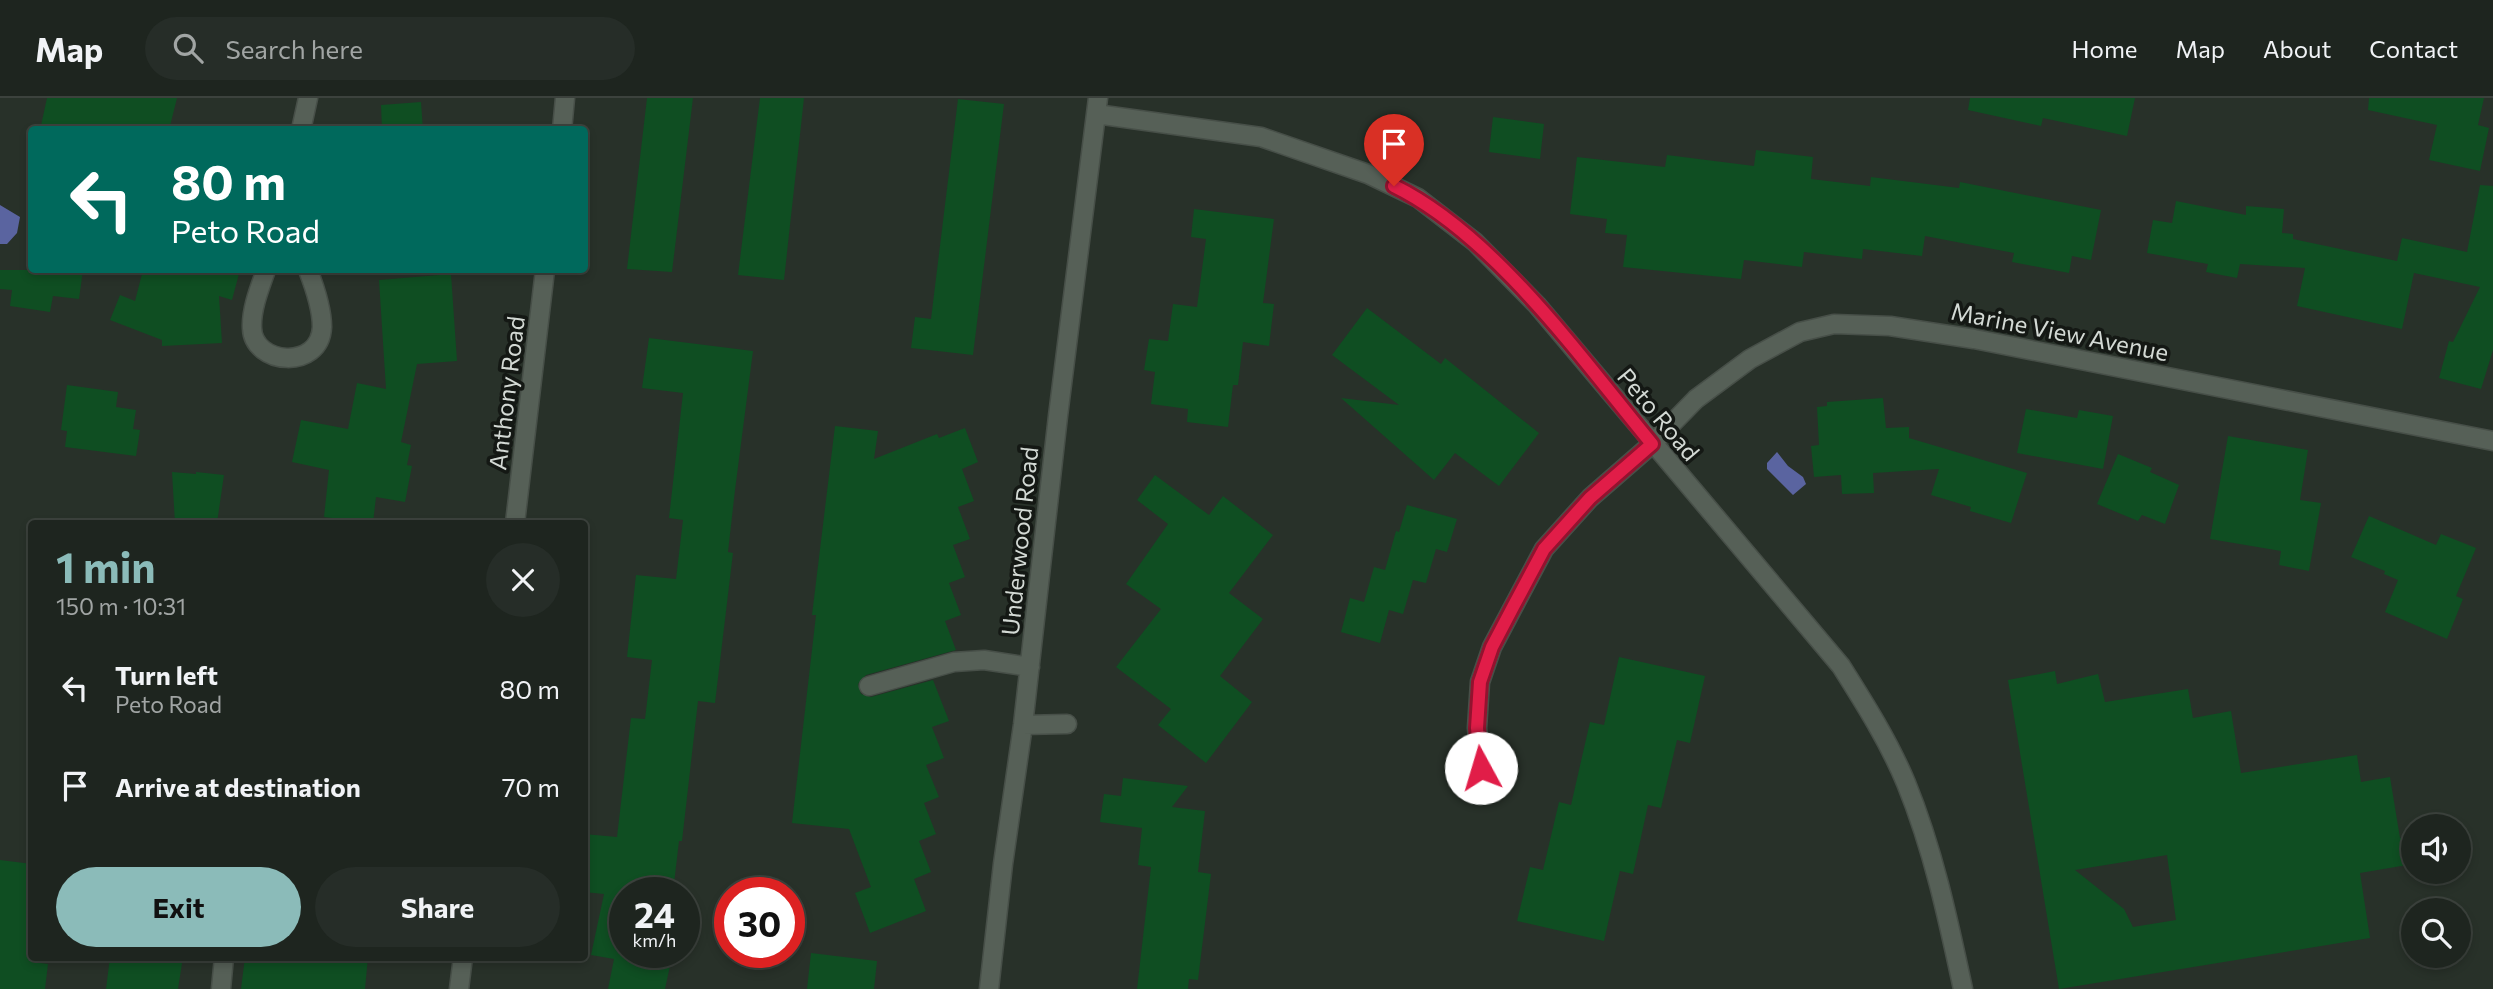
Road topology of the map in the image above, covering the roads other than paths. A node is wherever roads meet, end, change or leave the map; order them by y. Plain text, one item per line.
1 (308, 98) edge
2 (565, 98) edge
3 (1097, 106) edge
4 (302, 126) edge
5 (562, 126) edge
6 (265, 273) edge
7 (309, 273) edge
8 (545, 273) edge
9 (2493, 441) edge
10 (1652, 444) junction
11 (515, 520) edge
12 (1030, 667) junction
13 (869, 686) dead end
14 (1067, 724) dead end
15 (1023, 725) junction
16 (1481, 768) dead end
17 (224, 961) edge
18 (462, 961) edge
19 (221, 989) edge
20 (459, 989) edge
21 (989, 989) edge
22 (1963, 989) edge

1 - 4 street
2 - 5 street
3 - 10 street, Peto Road
3 - 12 street, Underwood Road
6 - 7 street
8 - 11 street, Anthony Road
9 - 10 street, Marine View Avenue
10 - 16 street, Marine View Avenue
10 - 22 street, Peto Road
12 - 13 street
12 - 15 street, Underwood Road
14 - 15 street
15 - 21 street, Underwood Road
17 - 19 street
18 - 20 street

